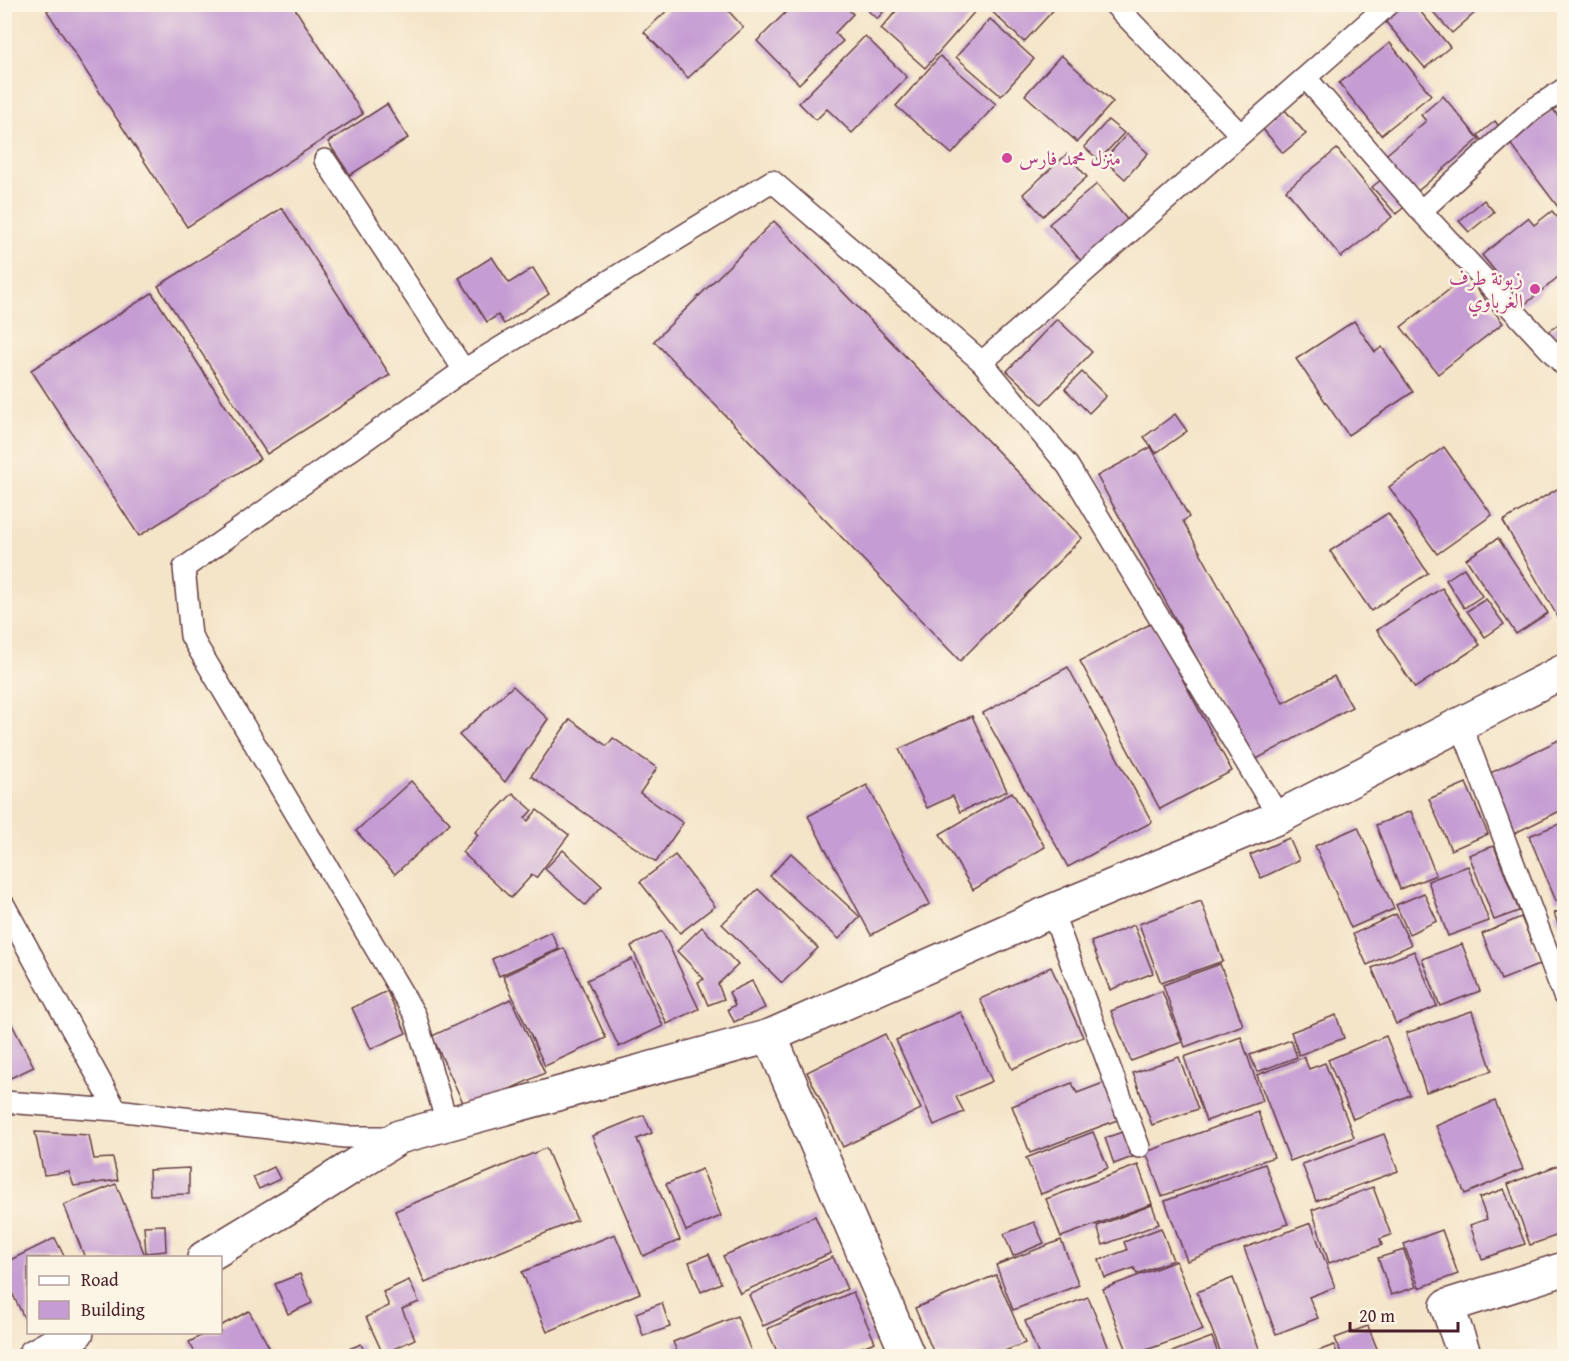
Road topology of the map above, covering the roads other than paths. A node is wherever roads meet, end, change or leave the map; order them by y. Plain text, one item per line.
1 (1114, 4) edge
2 (1389, 4) edge
3 (1306, 78) junction
4 (1564, 89) edge
5 (1240, 134) junction
6 (325, 160) dead end
7 (1421, 211) junction
8 (982, 362) junction
9 (1564, 365) edge
10 (464, 370) junction
11 (1560, 681) edge
12 (1461, 725) junction
13 (1279, 817) junction
14 (4, 905) edge
15 (1052, 911) junction
16 (1564, 996) edge
17 (770, 1036) junction
18 (4, 1102) edge
19 (116, 1110) junction
20 (447, 1123) junction
21 (399, 1137) junction
22 (1139, 1147) dead end
23 (206, 1256) edge
24 (1564, 1269) edge
25 (73, 1334) edge
26 (34, 1356) edge
27 (908, 1356) edge
28 (1465, 1356) edge

1 - 5 lane
2 - 3 lane
3 - 5 lane
3 - 7 lane
4 - 7 lane
5 - 8 lane
6 - 10 lane
7 - 9 lane
8 - 10 lane
8 - 13 lane
10 - 20 lane
11 - 12 street
12 - 13 street
12 - 16 lane
13 - 15 street
14 - 19 lane
15 - 17 street
15 - 22 lane
17 - 20 street
17 - 27 street
18 - 19 lane
19 - 21 lane
20 - 21 street
21 - 23 street
24 - 28 street
25 - 26 street

